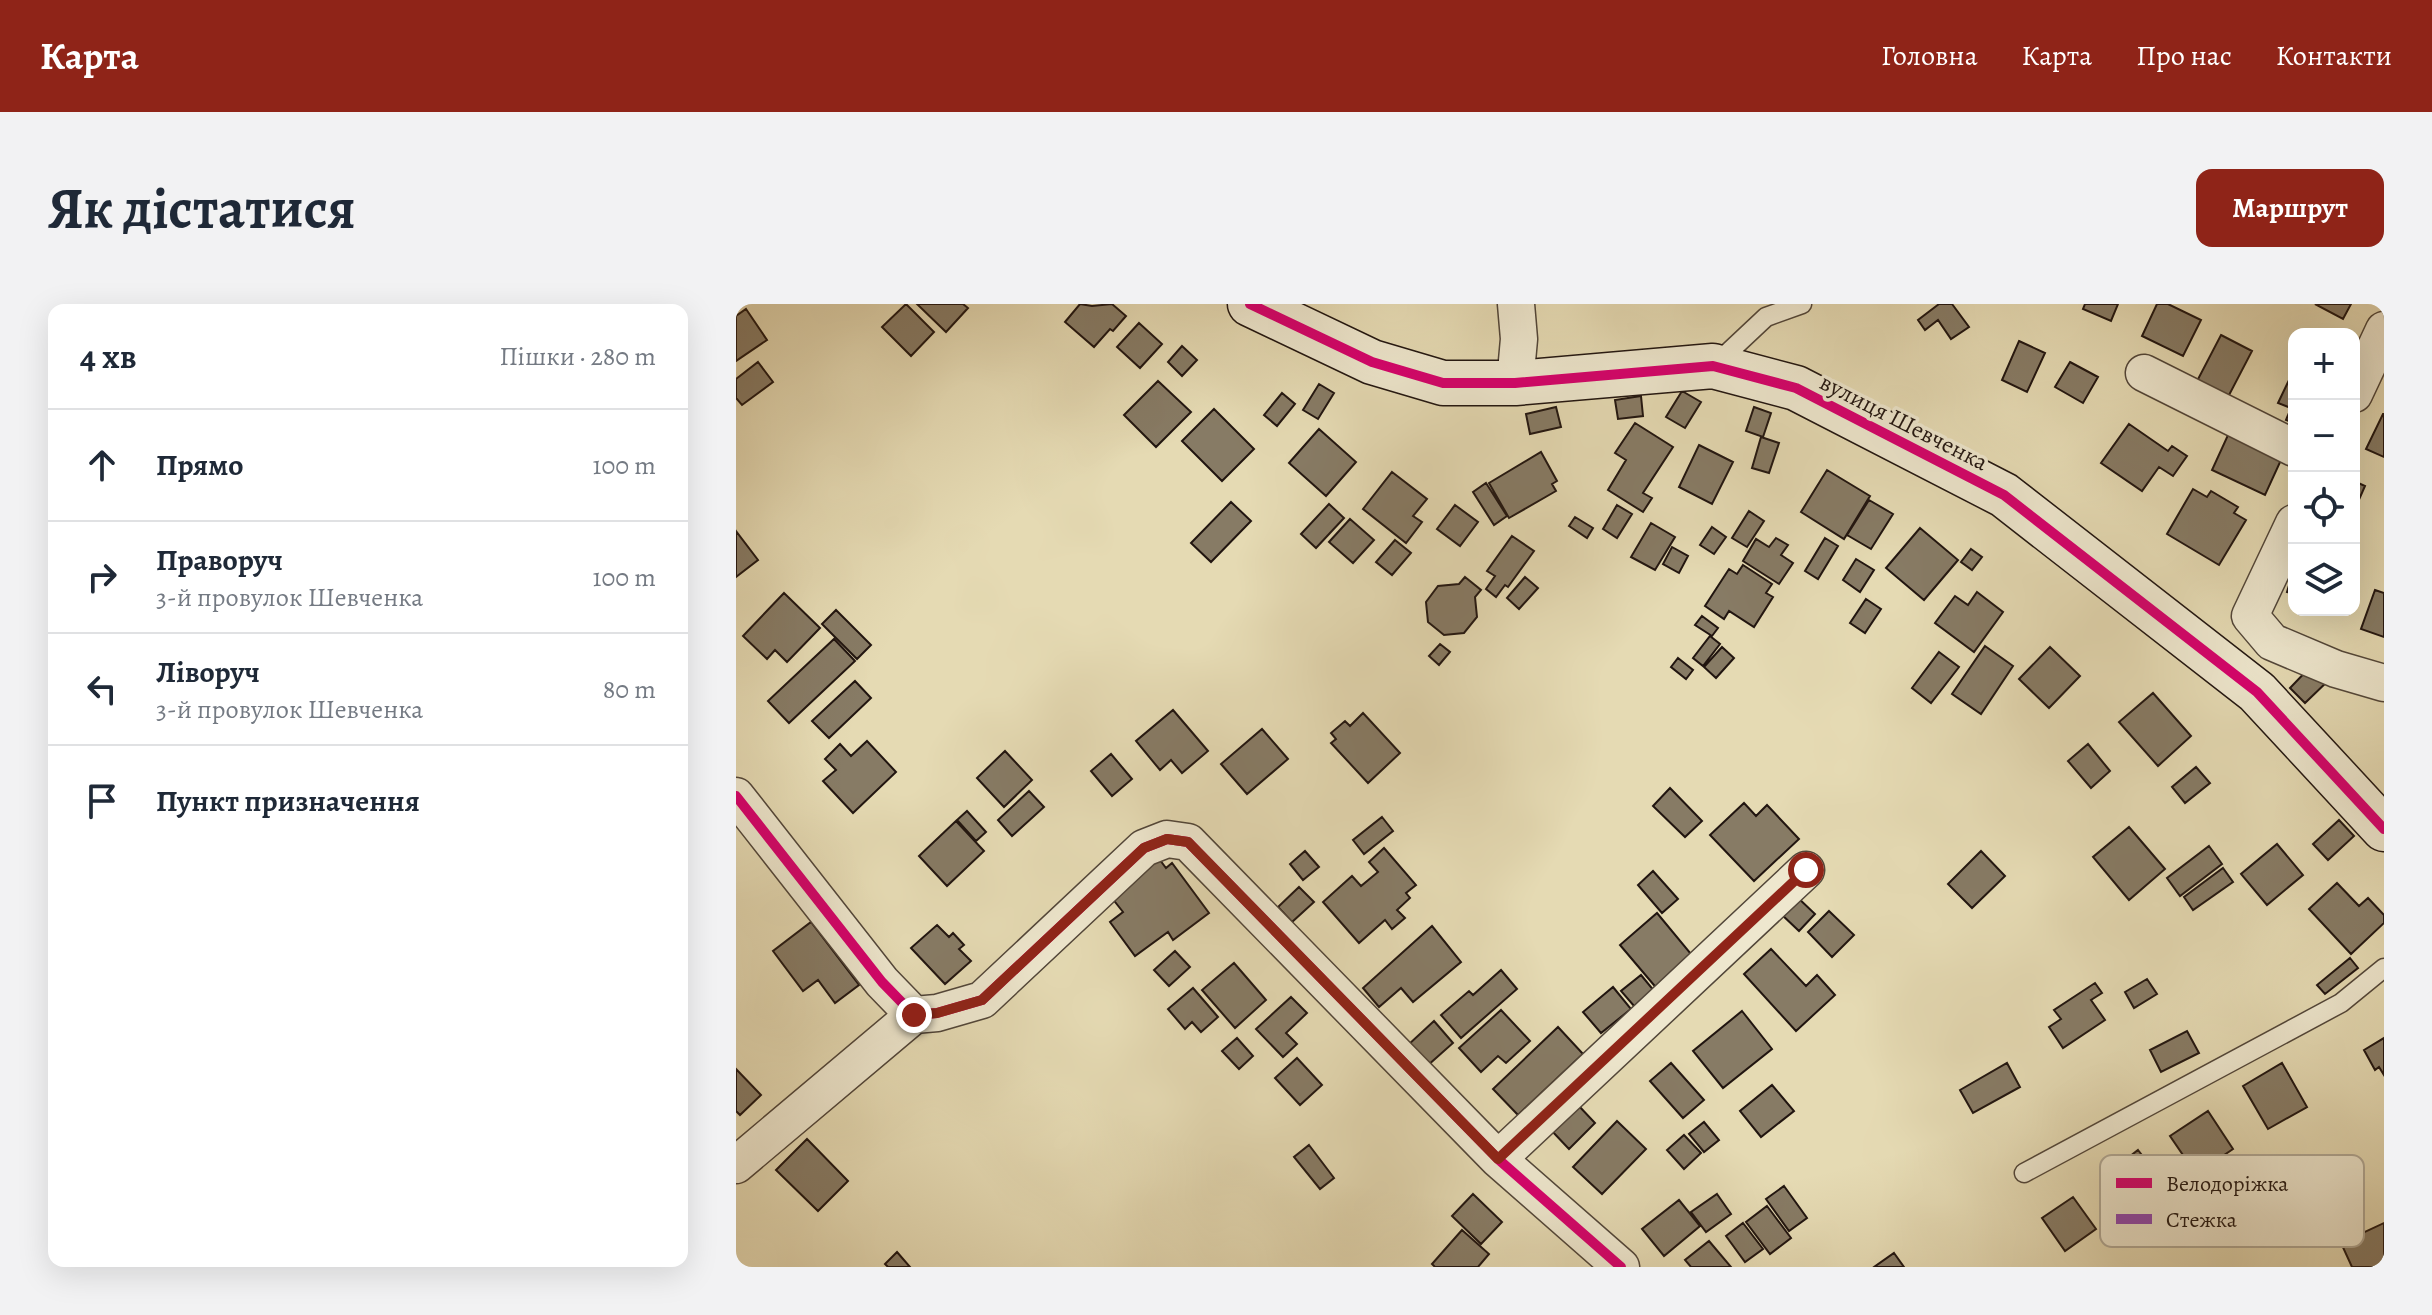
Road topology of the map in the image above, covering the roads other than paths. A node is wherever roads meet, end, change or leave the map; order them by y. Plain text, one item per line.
1 (1516, 304) edge
2 (1802, 304) edge
3 (1253, 305) edge
4 (2384, 330) edge
5 (1713, 366) junction
6 (2144, 373) dead end
7 (2360, 381) edge
8 (1515, 383) junction
9 (2288, 445) edge
10 (2288, 536) edge
11 (2384, 683) edge
12 (736, 796) edge
13 (2384, 829) edge
14 (1806, 870) dead end
15 (2384, 968) edge
16 (914, 1015) junction
17 (1498, 1159) junction
18 (736, 1165) edge
19 (2024, 1173) dead end
20 (1621, 1267) edge

1 - 8 street
2 - 5 lane
3 - 8 street, вулиця Шевченка
4 - 7 street
5 - 8 street, вулиця Шевченка
5 - 13 street, вулиця Шевченка
6 - 9 street
10 - 11 street
12 - 16 street
14 - 17 street
15 - 19 lane
16 - 17 street
16 - 18 street
17 - 20 street

